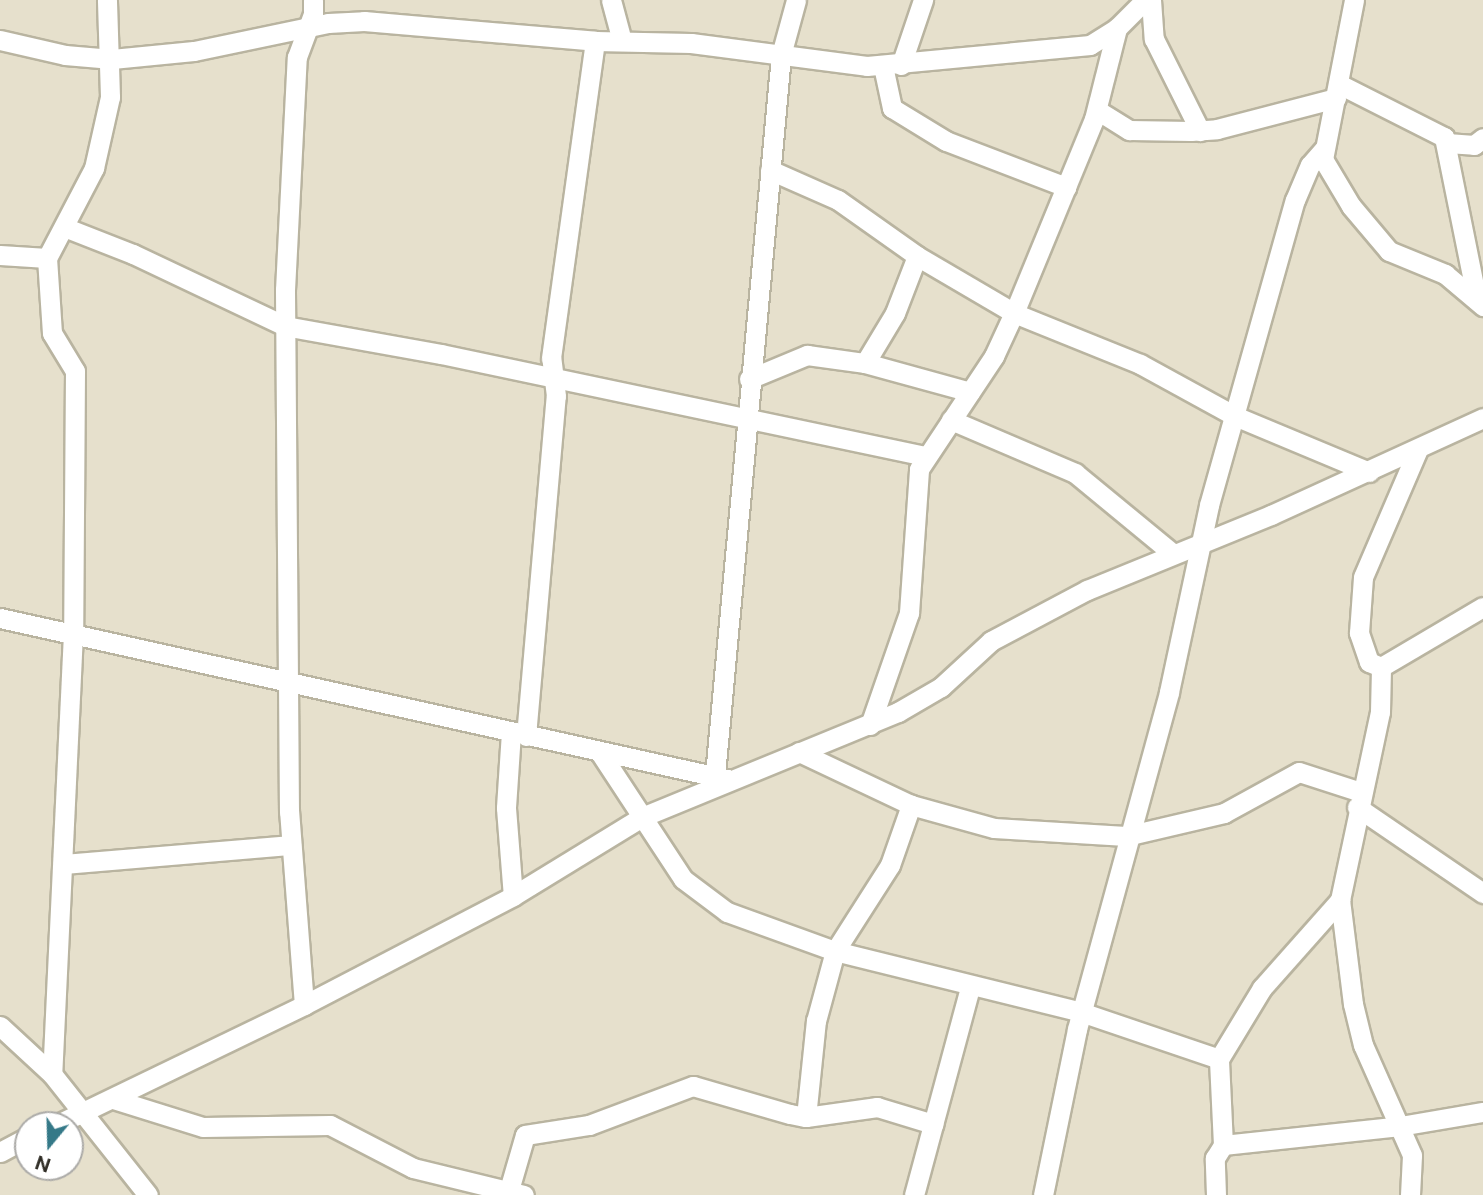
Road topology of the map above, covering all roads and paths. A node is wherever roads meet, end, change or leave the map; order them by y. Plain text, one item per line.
1 (107, 0) edge
2 (313, 0) edge
3 (611, 0) edge
4 (796, 0) edge
5 (923, 0) edge
6 (1145, 0) edge
7 (1151, 0) edge
8 (1354, 0) edge
9 (307, 27) junction
10 (1117, 29) junction
11 (0, 40) edge
12 (595, 41) junction
13 (622, 41) junction
14 (781, 55) junction
15 (112, 59) junction
16 (892, 65) junction
17 (1338, 91) junction
18 (1097, 110) junction
19 (1200, 131) junction
20 (1483, 138) edge
21 (1447, 144) junction
22 (1324, 149) junction
23 (769, 170) junction
24 (1066, 187) junction
25 (64, 227) junction
26 (0, 255) edge
27 (917, 257) junction
28 (47, 258) junction
29 (1480, 303) edge
30 (1014, 313) junction
31 (285, 326) junction
32 (865, 363) junction
33 (553, 378) junction
34 (749, 379) junction
35 (970, 392) junction
36 (1237, 417) junction
37 (745, 418) junction
38 (1483, 418) edge
39 (951, 420) junction
40 (1418, 449) junction
41 (926, 456) junction
42 (1369, 472) junction
43 (1200, 542) junction
44 (1171, 552) junction
45 (1483, 607) edge
46 (0, 618) edge
47 (73, 632) junction
48 (1381, 667) junction
49 (289, 682) junction
50 (870, 725) junction
51 (519, 734) junction
52 (599, 751) junction
53 (799, 752) junction
54 (722, 777) junction
55 (1359, 800) junction
56 (911, 805) junction
57 (642, 817) junction
58 (1126, 836) junction
59 (291, 845) junction
60 (64, 864) junction
61 (1483, 893) edge
62 (513, 895) junction
63 (1340, 900) junction
64 (835, 951) junction
65 (970, 988) junction
66 (304, 1005) junction
67 (1081, 1012) junction
68 (0, 1026) edge
69 (1219, 1059) junction
70 (52, 1074) junction
71 (113, 1099) junction
72 (81, 1111) edge
73 (1483, 1112) edge
74 (84, 1114) edge
75 (84, 1115) edge
76 (806, 1116) junction
77 (933, 1124) junction
78 (1401, 1126) junction
79 (1223, 1145) junction
80 (516, 1193) edge
81 (148, 1195) edge
82 (914, 1195) edge
83 (1043, 1195) edge
84 (1216, 1195) edge
85 (1410, 1195) edge

1 - 15 street
2 - 9 street
3 - 13 street
4 - 14 street
5 - 16 street
6 - 10 street
7 - 19 street
8 - 17 street
9 - 12 street
9 - 15 street
9 - 31 street
10 - 16 street
10 - 18 street
11 - 15 street
12 - 13 street
12 - 33 street
13 - 14 street
14 - 16 street
14 - 23 street
15 - 25 street
16 - 24 street
17 - 19 street
17 - 21 street
17 - 22 street
18 - 19 street
18 - 24 street
20 - 21 street
21 - 29 street
22 - 29 street
22 - 36 street
23 - 27 street
23 - 34 street
24 - 30 street
25 - 28 street
25 - 31 street
26 - 28 street
27 - 30 street
27 - 32 street
28 - 47 street
30 - 35 street
30 - 36 street
31 - 33 street
31 - 49 street
32 - 34 street
32 - 35 street
33 - 37 street
33 - 51 street
34 - 37 street
35 - 39 street
36 - 42 street
36 - 43 street
37 - 41 street
37 - 54 street
38 - 40 street
39 - 41 street
39 - 44 street
40 - 42 street
40 - 48 street
41 - 50 street
42 - 43 street
43 - 44 street
43 - 58 street
44 - 50 street
45 - 48 street
46 - 47 street
47 - 49 street
47 - 60 street
48 - 55 street
49 - 51 street
49 - 59 street
50 - 53 street
51 - 52 street
51 - 62 street
52 - 54 street
52 - 57 street
53 - 54 street
53 - 56 street
54 - 57 street
55 - 58 street
55 - 61 street
55 - 63 street
56 - 58 street
56 - 64 street
57 - 62 street
57 - 64 street
58 - 67 street
59 - 60 street
59 - 66 street
60 - 70 street
62 - 66 street
63 - 69 street
63 - 78 street
64 - 65 street
64 - 76 street
65 - 67 street
65 - 77 street
66 - 71 street
67 - 69 street
67 - 83 street
68 - 70 street
69 - 79 street
70 - 72 street
71 - 74 street
71 - 80 street
73 - 78 street
75 - 81 street
76 - 77 street
76 - 80 street
77 - 82 street
78 - 79 street
78 - 85 street
79 - 84 street

